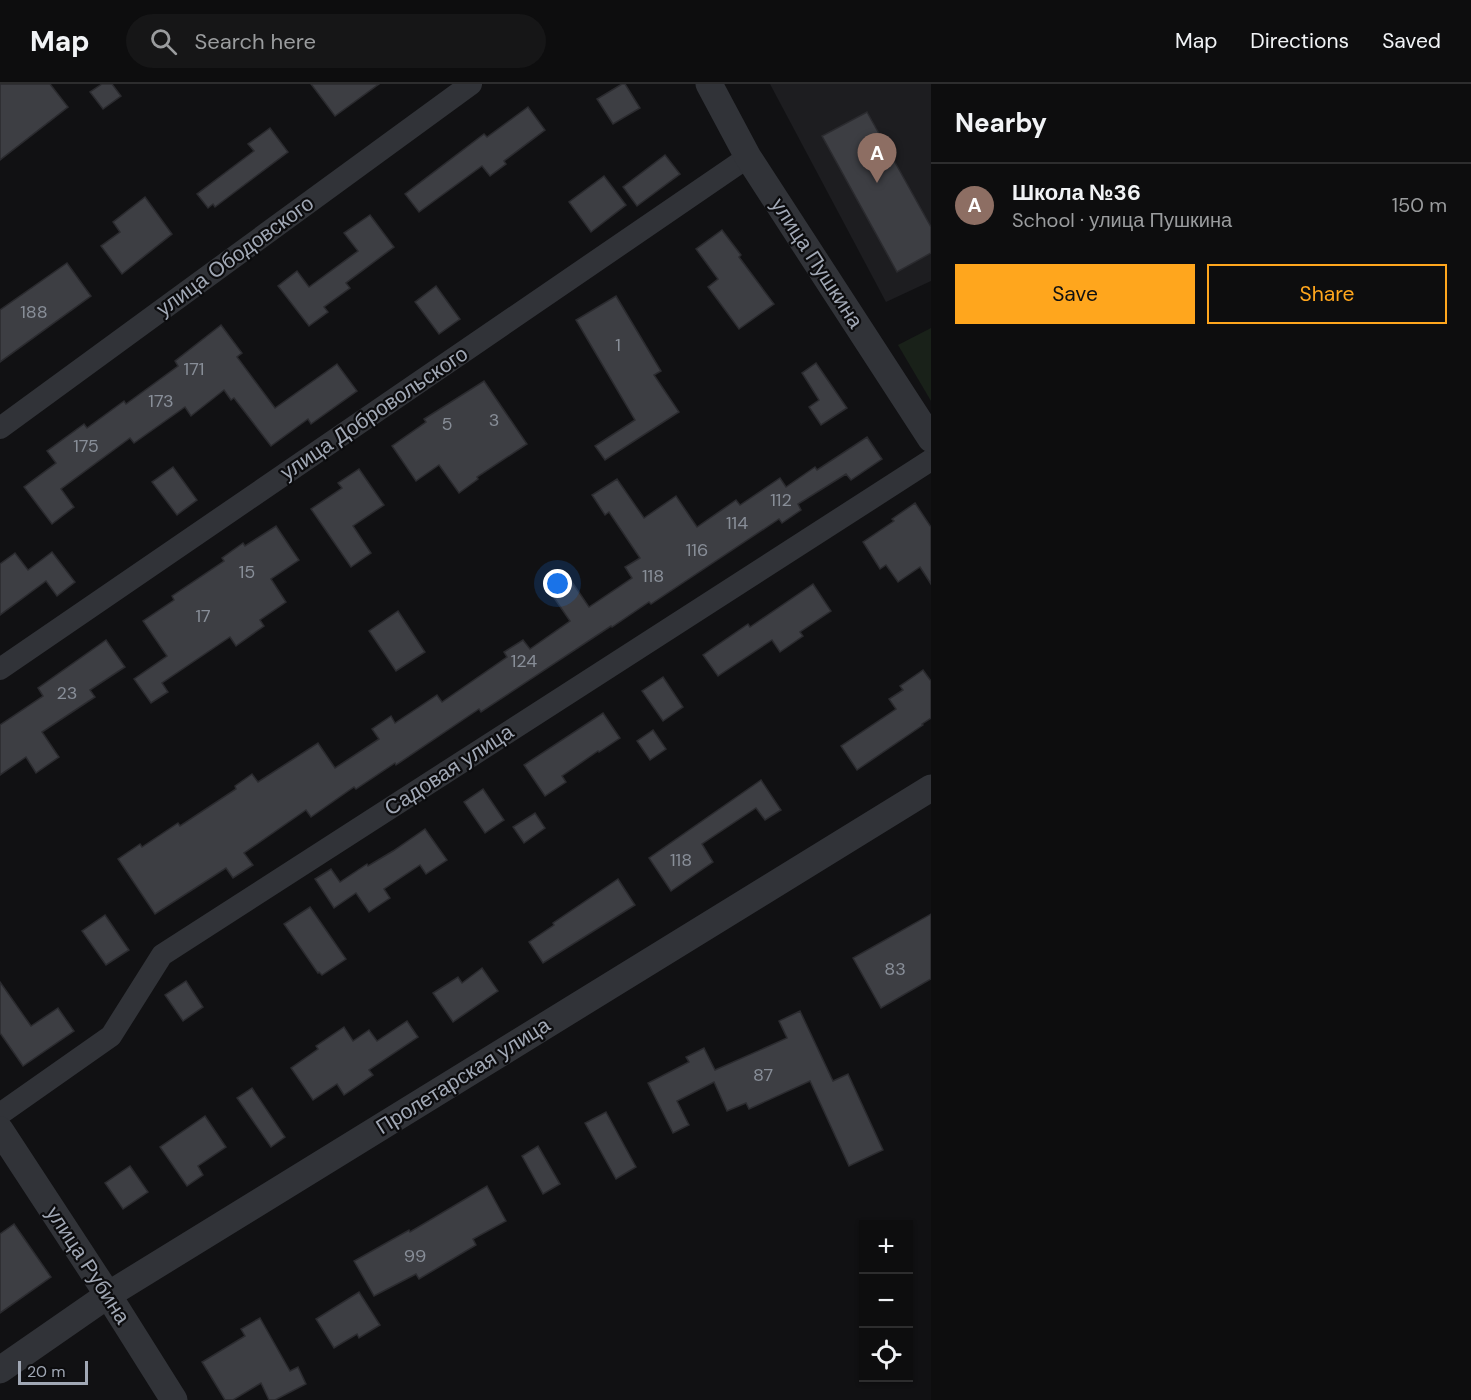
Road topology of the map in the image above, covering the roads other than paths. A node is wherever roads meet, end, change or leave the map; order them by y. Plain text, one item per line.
1 (471, 84) edge
2 (708, 84) edge
3 (748, 157) junction
4 (0, 428) edge
5 (931, 439) edge
6 (931, 460) edge
7 (0, 669) edge
8 (931, 788) edge
9 (0, 1114) edge
10 (0, 1131) edge
11 (108, 1295) junction
12 (0, 1370) edge
13 (174, 1400) edge

1 - 4 street, улица Ободовского
2 - 3 street, улица Пушкина
3 - 5 street, улица Пушкина
3 - 7 street, улица Добровольского
6 - 9 street, Садовая улица
8 - 11 street, Пролетарская улица
10 - 11 street, улица Рубина
11 - 12 street, Пролетарская улица
11 - 13 street, улица Рубина

